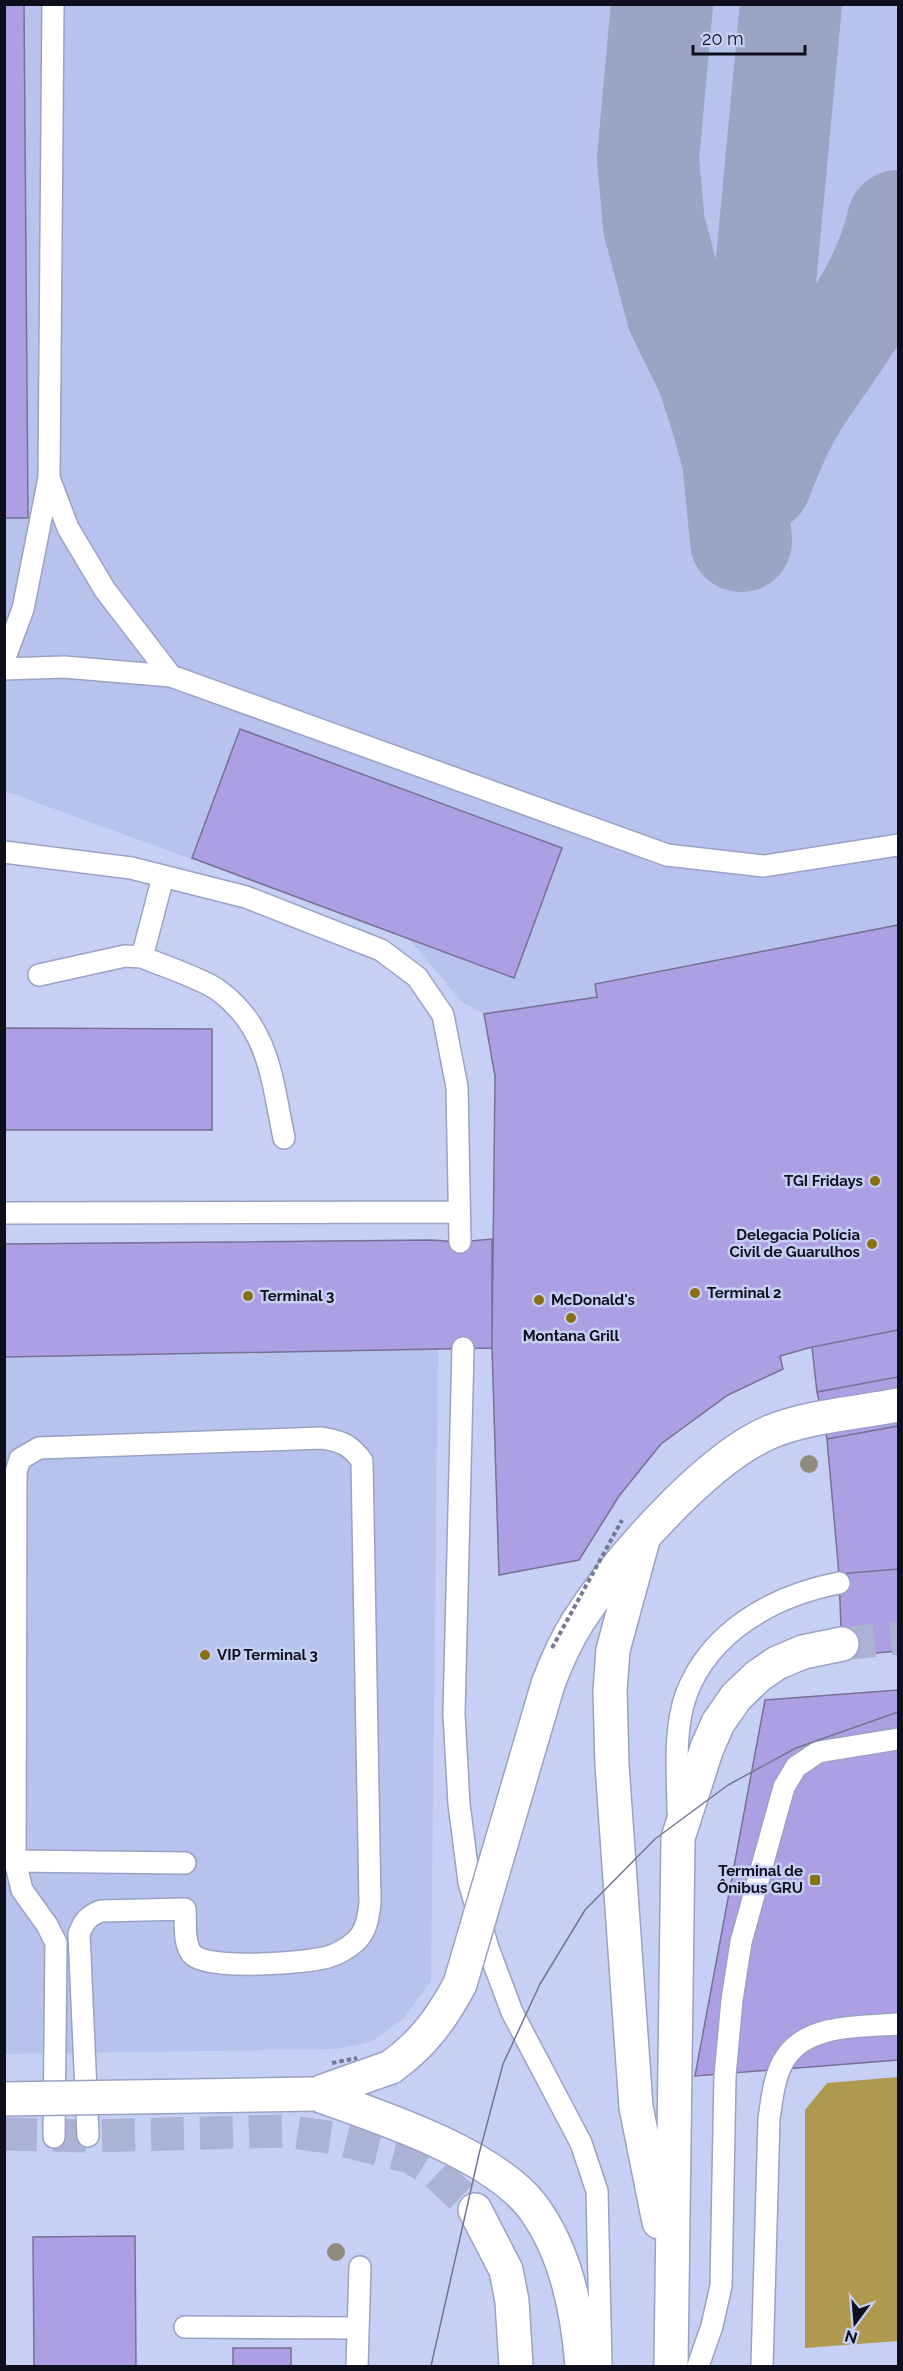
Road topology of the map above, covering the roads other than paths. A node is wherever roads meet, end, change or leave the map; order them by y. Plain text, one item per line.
1 (53, 4) edge
2 (49, 478) junction
3 (4, 660) edge
4 (4, 669) edge
5 (171, 676) junction
6 (898, 845) edge
7 (4, 852) edge
8 (163, 877) junction
9 (142, 957) junction
10 (39, 975) dead end
11 (284, 1138) dead end
12 (458, 1212) junction
13 (4, 1213) edge
14 (460, 1242) dead end
15 (463, 1348) dead end
16 (898, 1405) edge
17 (633, 1528) junction
18 (839, 1583) dead end
19 (842, 1644) tunnel mouth
20 (898, 1739) edge
21 (678, 1838) junction
22 (15, 1861) junction
23 (185, 1863) dead end
24 (898, 2024) edge
25 (320, 2079) junction
26 (4, 2099) edge
27 (88, 2136) dead end
28 (54, 2137) dead end
29 (475, 2210) tunnel mouth
30 (360, 2267) dead end
31 (672, 2286) junction
32 (185, 2327) dead end
33 (358, 2328) junction
34 (357, 2367) edge
35 (516, 2367) edge
36 (582, 2367) edge
37 (601, 2367) edge
38 (671, 2367) edge
39 (698, 2367) edge
40 (762, 2367) edge

1 - 2 lane
2 - 3 lane
2 - 5 lane
4 - 5 lane
5 - 6 lane
7 - 8 lane
8 - 9 lane
8 - 12 lane
9 - 10 lane
9 - 11 lane
12 - 13 lane
12 - 14 lane
15 - 37 lane
16 - 17 street
17 - 25 street, bridge
17 - 31 street
18 - 21 lane
19 - 21 street
20 - 39 lane
21 - 31 street
22 - 23 lane
22 - 27 lane
22 - 28 lane
24 - 40 lane
25 - 26 street, bridge
25 - 36 street
29 - 35 street
30 - 33 lane
31 - 38 street
32 - 33 lane
33 - 34 lane

